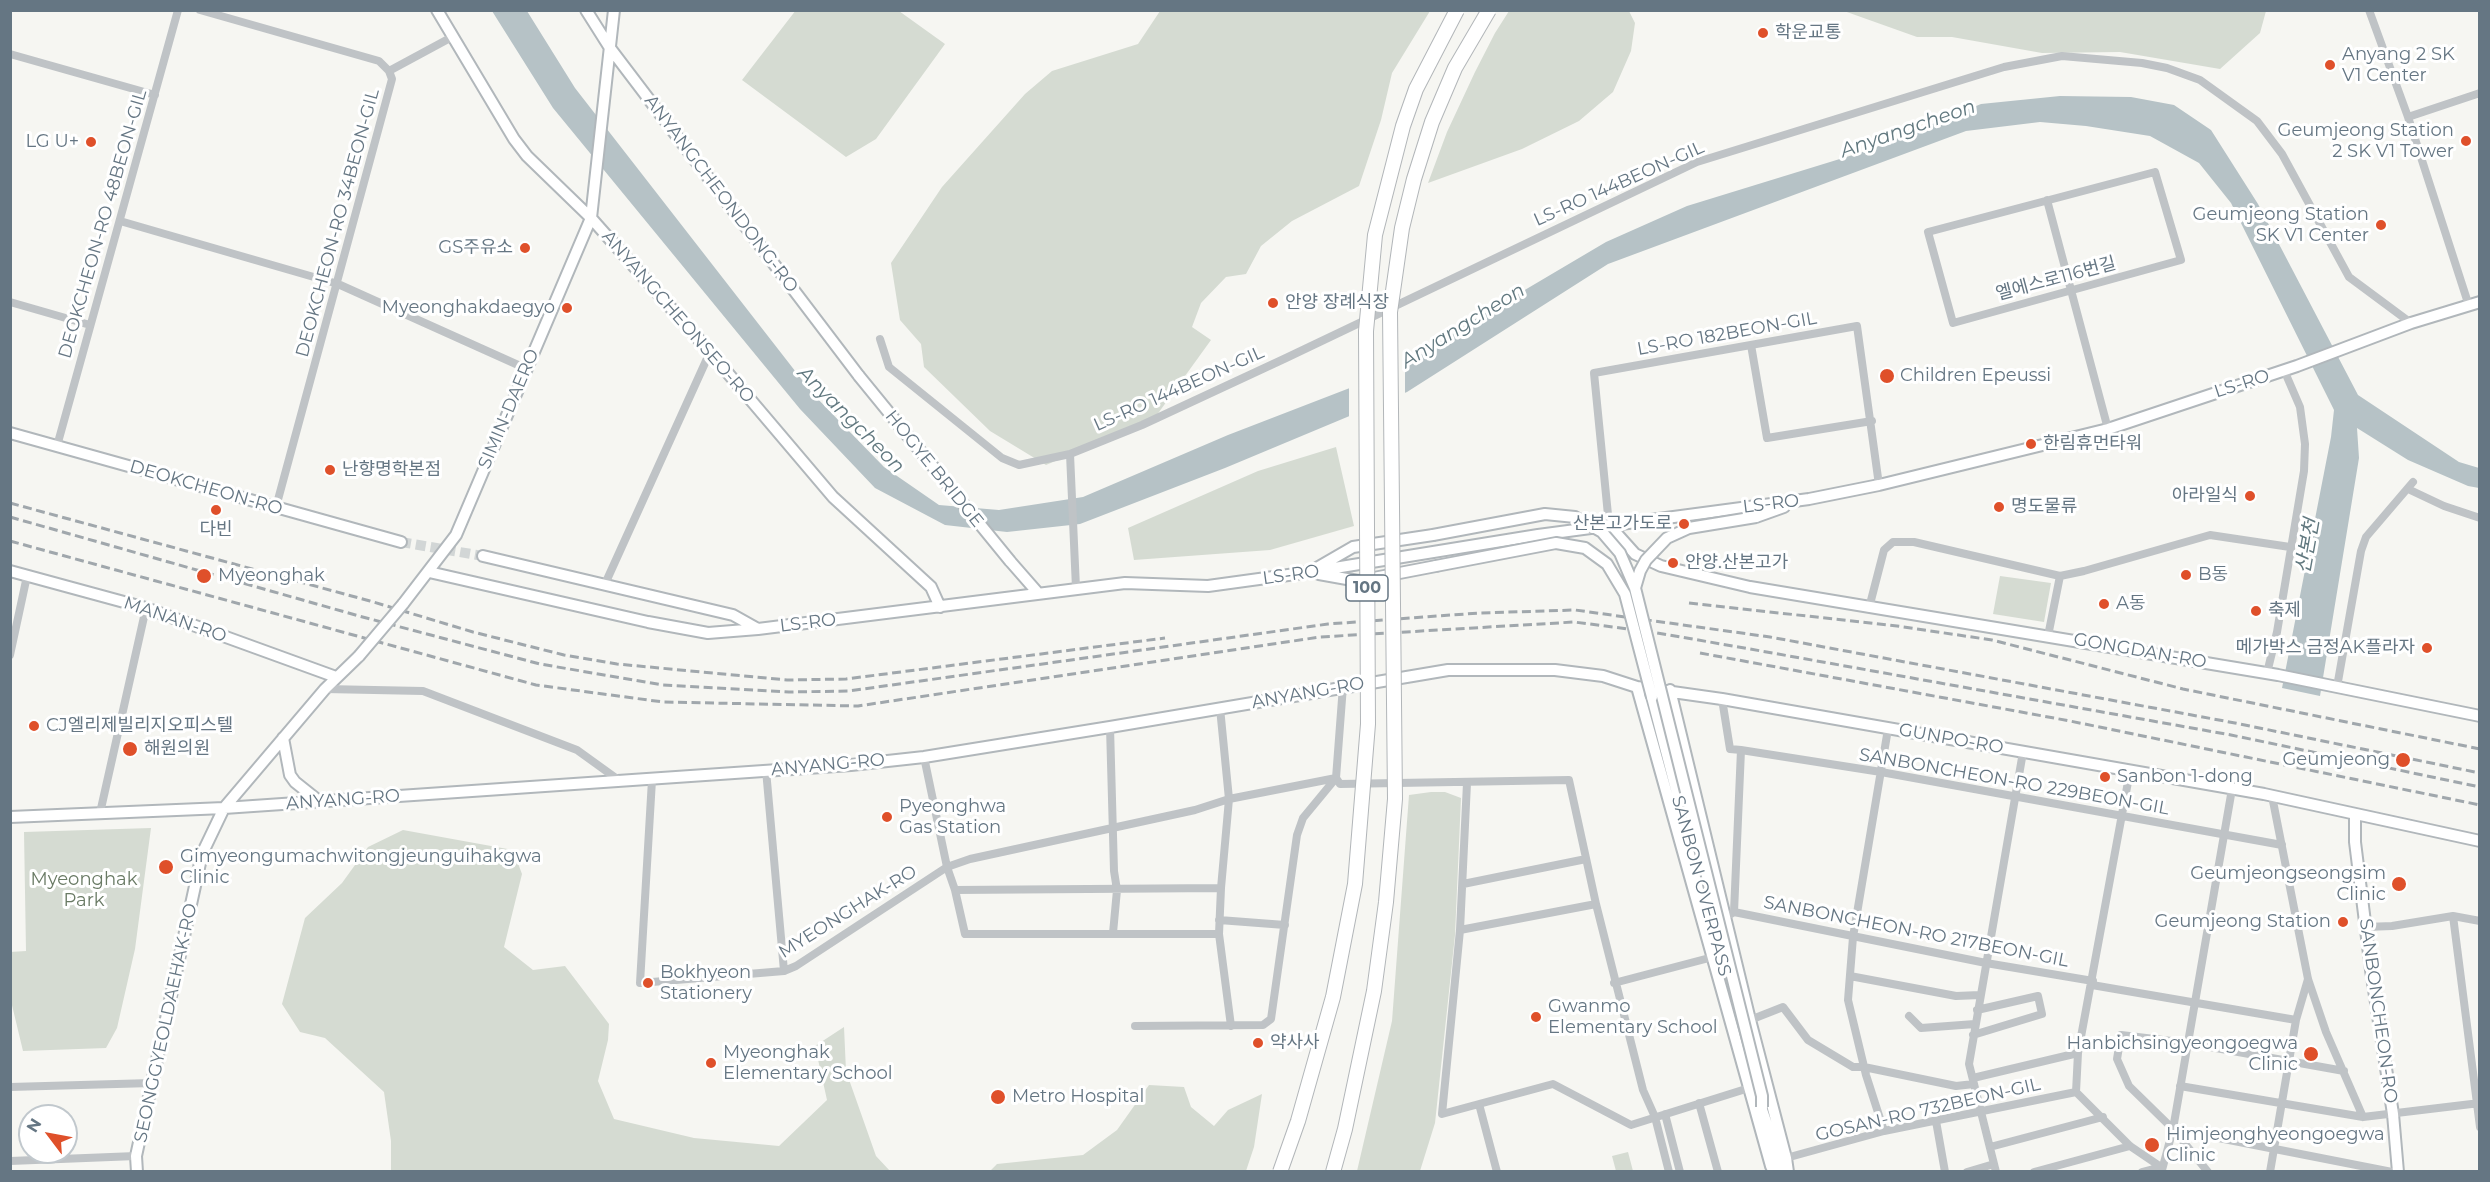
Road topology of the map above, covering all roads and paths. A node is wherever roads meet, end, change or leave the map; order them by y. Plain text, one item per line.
1 (178, 10) edge
2 (200, 10) edge
3 (437, 10) edge
4 (586, 10) edge
5 (614, 10) edge
6 (1457, 10) edge
7 (1489, 10) edge
8 (2369, 10) edge
9 (452, 37) junction
10 (610, 48) junction
11 (10, 54) edge
12 (389, 71) junction
13 (2480, 93) edge
14 (155, 95) junction
15 (2408, 117) junction
16 (2047, 200) junction
17 (591, 218) junction
18 (120, 221) junction
19 (338, 284) junction
20 (2070, 290) junction
21 (10, 302) edge
22 (2474, 304) edge
23 (2411, 323) junction
24 (90, 325) junction
25 (880, 339) dead end
26 (1751, 345) junction
27 (710, 352) junction
28 (527, 369) junction
29 (2284, 370) junction
30 (859, 376) joint
31 (1872, 421) junction
32 (2108, 429) junction
33 (10, 433) edge
34 (57, 446) junction
35 (1070, 454) junction
36 (1879, 485) junction
37 (1809, 499) junction
38 (276, 507) junction
39 (2480, 518) edge
40 (1609, 525) junction
41 (401, 542) tunnel mouth
42 (2290, 547) junction
43 (483, 556) tunnel mouth
44 (10, 571) edge
45 (429, 572) junction
46 (1310, 573) junction
47 (27, 576) junction
48 (2060, 576) junction
49 (604, 584) junction
50 (1076, 588) junction
51 (1635, 588) junction
52 (1038, 593) junction
53 (940, 607) junction
54 (146, 608) junction
55 (1869, 608) junction
56 (758, 629) junction
57 (2048, 636) junction
58 (10, 655) edge
59 (2273, 674) junction
60 (336, 677) junction
61 (1343, 686) junction
62 (1637, 687) junction
63 (2337, 687) junction
64 (325, 689) junction
65 (1670, 690) junction
66 (1722, 699) junction
67 (1220, 708) junction
68 (2480, 716) edge
69 (1110, 727) junction
70 (1888, 729) junction
71 (284, 738) junction
72 (1741, 750) junction
73 (2023, 752) junction
74 (924, 757) junction
75 (766, 770) junction
76 (2130, 771) junction
77 (1881, 772) junction
78 (1336, 777) junction
79 (652, 780) junction
80 (621, 782) junction
81 (1467, 783) junction
82 (2232, 789) junction
83 (2268, 795) junction
84 (2016, 796) junction
85 (1228, 800) junction
86 (320, 802) junction
87 (224, 808) junction
88 (99, 813) junction
89 (2355, 814) junction
90 (10, 817) edge
91 (2121, 817) junction
92 (1114, 826) junction
93 (2224, 835) junction
94 (2480, 841) edge
95 (2282, 845) junction
96 (1586, 859) junction
97 (947, 867) junction
98 (1463, 884) junction
99 (1221, 888) junction
100 (956, 890) junction
101 (1117, 890) junction
102 (1596, 904) junction
103 (1729, 915) junction
104 (2453, 916) junction
105 (1219, 920) junction
106 (2480, 921) edge
107 (1285, 926) junction
108 (2366, 927) junction
109 (1460, 930) junction
110 (1113, 933) junction
111 (1219, 934) junction
112 (1853, 937) junction
113 (1713, 957) junction
114 (1986, 963) junction
115 (784, 971) junction
116 (1850, 976) junction
117 (2308, 979) junction
118 (1614, 983) junction
119 (2092, 983) junction
120 (1980, 995) junction
121 (2195, 1002) junction
122 (1977, 1010) junction
123 (1909, 1016) dead end
124 (1749, 1020) junction
125 (2296, 1020) junction
126 (1975, 1024) junction
127 (1135, 1026) dead end
128 (1231, 1026) junction
129 (1973, 1035) junction
130 (2188, 1043) junction
131 (2078, 1053) junction
132 (2290, 1061) junction
133 (1864, 1067) junction
134 (2344, 1071) junction
135 (1974, 1081) junction
136 (152, 1083) junction
137 (2180, 1086) junction
138 (10, 1087) edge
139 (1749, 1088) junction
140 (2076, 1092) junction
141 (1700, 1103) junction
142 (2478, 1103) edge
143 (1479, 1104) junction
144 (2282, 1104) junction
145 (1762, 1107) junction
146 (1982, 1112) junction
147 (1665, 1114) junction
148 (2393, 1114) junction
149 (1655, 1117) junction
150 (2103, 1117) junction
151 (2363, 1117) junction
152 (1936, 1121) junction
153 (2480, 1127) edge
154 (2173, 1129) junction
155 (1884, 1131) junction
156 (2130, 1146) junction
157 (1990, 1147) junction
158 (2274, 1148) junction
159 (136, 1156) junction
160 (1786, 1158) junction
161 (10, 1161) edge
162 (1995, 1168) edge
163 (2162, 1169) edge
164 (137, 1172) edge
165 (1280, 1172) edge
166 (1333, 1172) edge
167 (1497, 1172) edge
168 (1669, 1172) edge
169 (1680, 1172) edge
170 (1718, 1172) edge
171 (1774, 1172) edge
172 (1783, 1172) edge
173 (1788, 1172) edge
174 (1945, 1172) edge
175 (1967, 1172) edge
176 (2034, 1172) edge
177 (2142, 1172) edge
178 (2208, 1172) edge
179 (2270, 1172) edge
180 (2392, 1172) edge
181 (2398, 1172) edge

1 - 14 street, DEOKCHEON-RO 48BEON-GIL
2 - 12 street, DEOKCHEON-RO 34BEON-GIL
3 - 9 street, ANYANGCHEONSEO-RO
4 - 10 street, ANYANGCHEONDONG-RO
5 - 10 street
6 - 165 highway, 100, bridge
7 - 166 highway, 100, bridge
8 - 15 street
9 - 12 street
9 - 17 street, ANYANGCHEONSEO-RO
10 - 17 street, SIMIN-DAERO
10 - 30 street, ANYANGCHEONDONG-RO
11 - 14 street
12 - 19 street, DEOKCHEON-RO 34BEON-GIL
13 - 15 street
14 - 18 street, DEOKCHEON-RO 48BEON-GIL
15 - 22 street
16 - 20 street
16 - 20 street, 엘에스로116번길
16 - 20 street, 엘에스로116번길
17 - 27 street, ANYANGCHEONSEO-RO
17 - 28 street, SIMIN-DAERO
18 - 19 street
18 - 24 street, DEOKCHEON-RO 48BEON-GIL
19 - 28 street
19 - 38 street, DEOKCHEON-RO 34BEON-GIL
20 - 32 street
21 - 24 street
22 - 23 street
23 - 29 street, LS-RO
23 - 35 street, LS-RO 144BEON-GIL
24 - 34 street, DEOKCHEON-RO 48BEON-GIL
25 - 35 street, LS-RO 144BEON-GIL
26 - 31 street
26 - 31 street, LS-RO 182BEON-GIL
26 - 40 street, LS-RO 182BEON-GIL
27 - 49 street
27 - 53 street, ANYANGCHEONSEO-RO
28 - 45 street, SIMIN-DAERO
29 - 32 street, LS-RO
29 - 42 street, LS-RO
30 - 52 street, HOGYE BRIDGE, bridge
31 - 36 street, LS-RO 182BEON-GIL
32 - 36 street, LS-RO
33 - 34 street, DEOKCHEON-RO
34 - 38 street, DEOKCHEON-RO
35 - 50 street
36 - 37 street, LS-RO
37 - 40 street, LS-RO
37 - 51 street, bridge
38 - 41 street, DEOKCHEON-RO
39 - 63 street
40 - 46 street, LS-RO
40 - 55 street, GONGDAN-RO
42 - 48 street
42 - 59 street, LS-RO
43 - 49 street
44 - 47 street, MANAN-RO
45 - 56 street, LS-RO
45 - 60 street, SIMIN-DAERO, bridge
46 - 50 street, LS-RO
46 - 51 street, bridge
46 - 145 street, SANBON OVERPASS, bridge
47 - 54 street, MANAN-RO
47 - 58 street
48 - 55 street
48 - 57 street
49 - 56 street
50 - 52 street, LS-RO
51 - 145 street, bridge
52 - 53 street, LS-RO
53 - 56 street, LS-RO
54 - 60 street, MANAN-RO
54 - 88 street
55 - 57 street, GONGDAN-RO
57 - 59 street, GONGDAN-RO
59 - 63 street, GONGDAN-RO
60 - 64 street
61 - 62 street, ANYANG-RO
61 - 67 street, ANYANG-RO
61 - 78 street
62 - 65 street, GUNPO-RO
62 - 113 street
63 - 68 street, GONGDAN-RO
64 - 71 street
64 - 80 street
65 - 66 street, GUNPO-RO
65 - 103 street
66 - 70 street, GUNPO-RO
66 - 72 street
67 - 69 street, ANYANG-RO
67 - 85 street
69 - 74 street, ANYANG-RO
69 - 92 street
70 - 73 street, GUNPO-RO
70 - 77 street
71 - 86 street
71 - 87 street
72 - 77 street, SANBONCHEON-RO 229BEON-GIL
72 - 103 street
73 - 76 street, GUNPO-RO
73 - 84 street
74 - 75 street, ANYANG-RO
74 - 97 street
75 - 79 street, ANYANG-RO
75 - 115 street
76 - 82 street, GUNPO-RO
76 - 91 street
77 - 84 street, SANBONCHEON-RO 229BEON-GIL
77 - 112 street
78 - 81 street
78 - 85 street, MYEONGHAK-RO
78 - 107 street
79 - 80 street, ANYANG-RO
79 - 115 street, MYEONGHAK-RO
80 - 86 street, ANYANG-RO
81 - 96 street
81 - 98 street
82 - 83 street, GUNPO-RO
82 - 93 street
83 - 89 street, GUNPO-RO
83 - 95 street
84 - 91 street, SANBONCHEON-RO 229BEON-GIL
84 - 114 street
85 - 92 street, MYEONGHAK-RO
85 - 99 street
86 - 87 street, ANYANG-RO
87 - 88 street, ANYANG-RO
87 - 136 street, SEONGGYEOLDAEHAK-RO
88 - 90 street, ANYANG-RO
89 - 94 street
89 - 108 street, SANBONCHEON-RO
91 - 93 street, SANBONCHEON-RO 229BEON-GIL
91 - 119 street
92 - 97 street, MYEONGHAK-RO
92 - 101 street
93 - 95 street, SANBONCHEON-RO 229BEON-GIL
93 - 121 street
95 - 117 street
96 - 98 street
96 - 102 street
97 - 100 street
97 - 115 street, MYEONGHAK-RO
98 - 109 street
99 - 101 street
99 - 105 street
100 - 101 street
100 - 110 street
101 - 110 street
102 - 109 street
102 - 118 street
103 - 112 street, SANBONCHEON-RO 217BEON-GIL
103 - 124 street
104 - 106 street
104 - 108 street
104 - 142 street
105 - 107 street
105 - 111 street
107 - 128 street
108 - 148 street, SANBONCHEON-RO
109 - 143 street
110 - 111 street
111 - 128 street
112 - 114 street, SANBONCHEON-RO 217BEON-GIL
112 - 116 street
113 - 118 street
113 - 139 street
114 - 119 street, SANBONCHEON-RO 217BEON-GIL
114 - 120 street
116 - 120 street
116 - 133 street
117 - 125 street
117 - 134 street
118 - 149 street
119 - 121 street, SANBONCHEON-RO 217BEON-GIL
119 - 131 street
120 - 122 street
121 - 125 street, SANBONCHEON-RO 217BEON-GIL
121 - 130 street
122 - 126 street
122 - 129 street
123 - 126 street
124 - 133 street
124 - 160 street
125 - 132 street
126 - 129 street
127 - 128 street
129 - 135 street
130 - 132 street
130 - 137 street
130 - 154 street
131 - 135 street
131 - 140 street
132 - 134 street
132 - 144 street
133 - 135 street
133 - 155 street
134 - 151 street
135 - 146 street
136 - 138 street
136 - 159 street, SEONGGYEOLDAEHAK-RO
137 - 144 street
137 - 154 street
139 - 141 street
139 - 171 street
140 - 146 street, GOSAN-RO 732BEON-GIL
140 - 150 street
141 - 147 street
141 - 170 street
142 - 148 street
142 - 153 street
143 - 149 street
143 - 167 street
144 - 151 street
144 - 158 street
145 - 172 street
146 - 152 street, GOSAN-RO 732BEON-GIL
146 - 157 street
147 - 149 street
147 - 169 street
148 - 151 street
148 - 181 street, SANBONCHEON-RO
149 - 168 street
150 - 156 street
150 - 157 street
152 - 155 street, GOSAN-RO 732BEON-GIL
152 - 174 street
154 - 158 street
154 - 163 street
154 - 178 street
155 - 160 street, GOSAN-RO 732BEON-GIL
156 - 163 street
156 - 176 street
157 - 162 street
158 - 179 street
158 - 180 street
159 - 161 street
159 - 164 street, SEONGGYEOLDAEHAK-RO
160 - 173 street
162 - 175 street
163 - 177 street

